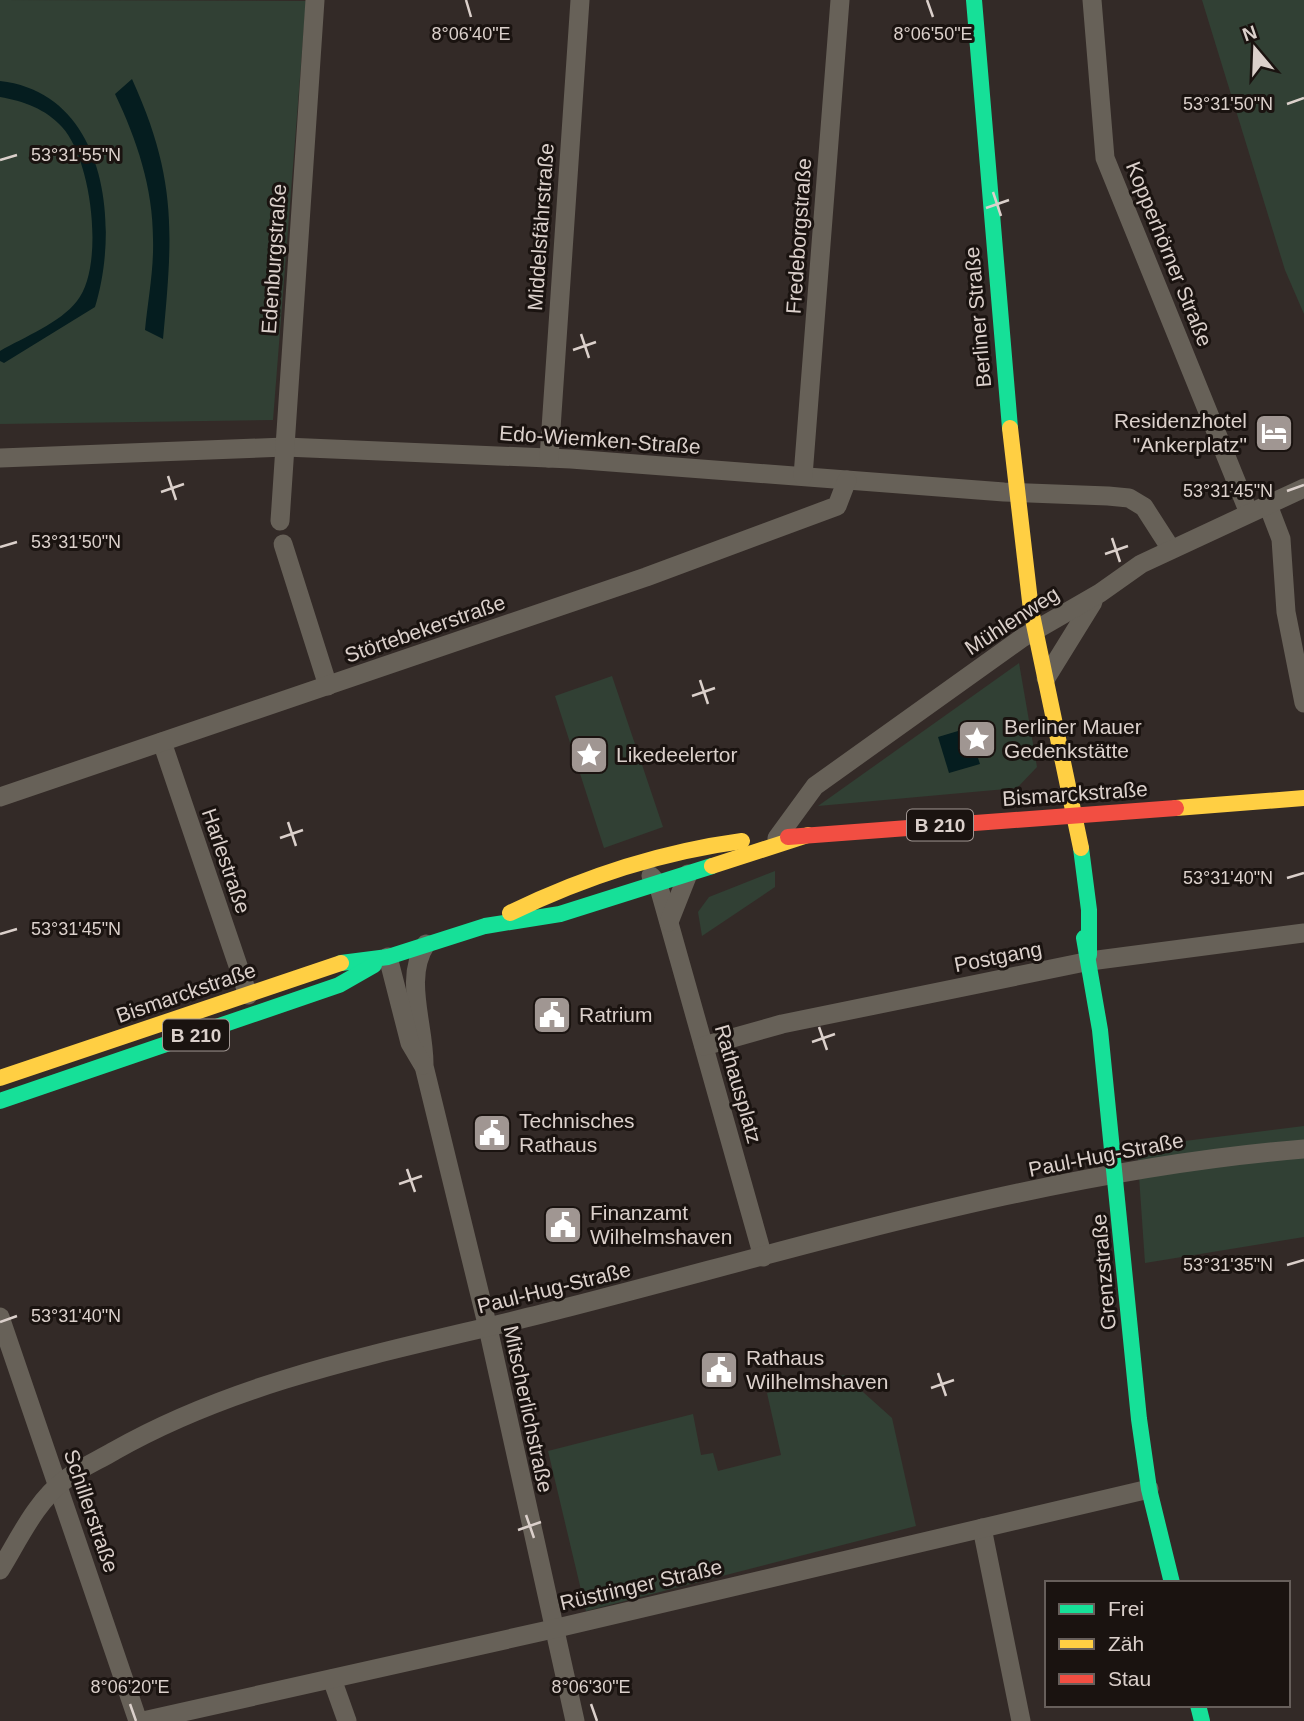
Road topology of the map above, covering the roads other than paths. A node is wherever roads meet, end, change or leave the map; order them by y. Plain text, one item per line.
1 (315, 0) edge
2 (580, 0) edge
3 (840, 0) edge
4 (974, 0) edge
5 (1092, 0) edge
6 (285, 447) junction
7 (0, 458) edge
8 (549, 458) junction
9 (803, 476) junction
10 (848, 480) junction
11 (1304, 488) edge
12 (1015, 493) junction
13 (1268, 505) junction
14 (1249, 513) junction
15 (280, 521) dead end
16 (283, 544) dead end
17 (1171, 549) junction
18 (1100, 593) junction
19 (1035, 630) junction
20 (1046, 678) junction
21 (328, 686) junction
22 (1304, 703) edge
23 (162, 742) junction
24 (0, 797) edge
25 (1304, 798) edge
26 (1072, 815) junction
27 (808, 835) junction
28 (777, 838) junction
29 (684, 852) junction
30 (624, 868) junction
31 (688, 874) junction
32 (658, 884) junction
33 (669, 922) junction
34 (485, 926) junction
35 (1304, 933) edge
36 (426, 944) junction
37 (388, 957) junction
38 (1089, 958) junction
39 (248, 995) junction
40 (704, 1045) junction
41 (424, 1066) junction
42 (0, 1078) edge
43 (0, 1101) edge
44 (1304, 1149) edge
45 (1116, 1173) junction
46 (762, 1257) junction
47 (0, 1317) edge
48 (488, 1328) junction
49 (6, 1355) edge
50 (59, 1485) junction
51 (1149, 1489) junction
52 (982, 1528) junction
53 (0, 1570) edge
54 (1172, 1581) edge
55 (553, 1629) junction
56 (332, 1679) junction
57 (1017, 1720) edge
58 (140, 1721) edge
59 (347, 1721) edge
60 (575, 1721) edge

1 - 6 street, Edenburgstraße
2 - 8 street, Middelsfährstraße
3 - 9 street, Fredeborgstraße
4 - 12 main road, Berliner Straße
5 - 14 street, Kopperhörner Straße
6 - 7 street, Edo-Wiemken-Straße
6 - 8 street, Edo-Wiemken-Straße
6 - 15 street, Edenburgstraße
8 - 9 street, Edo-Wiemken-Straße
9 - 10 street, Edo-Wiemken-Straße
10 - 12 street, Edo-Wiemken-Straße
10 - 21 street, Störtebekerstraße
11 - 13 street, Mühlenweg
12 - 17 street, Edo-Wiemken-Straße
12 - 19 main road, Berliner Straße
13 - 14 street, Mühlenweg
13 - 22 street
14 - 17 street, Mühlenweg
16 - 21 street
17 - 18 street, Mühlenweg
18 - 19 street, Mühlenweg
18 - 20 street
19 - 20 main road, Berliner Straße
19 - 28 street, Mühlenweg
20 - 26 main road, Grenzstraße
21 - 23 street, Störtebekerstraße
23 - 24 street, Störtebekerstraße
23 - 39 street, Harlestraße
25 - 26 main road, Bismarckstraße / B 210
26 - 27 main road, Bismarckstraße / B 210
26 - 38 main road, Grenzstraße
27 - 28 main road, Bismarckstraße / B 210
27 - 31 main road, Bismarckstraße / B 210
28 - 29 main road, Bismarckstraße / B 210
29 - 30 main road, Bismarckstraße / B 210
29 - 32 street
30 - 32 street
30 - 34 main road, Bismarckstraße / B 210
31 - 32 main road, Bismarckstraße / B 210
31 - 33 street
32 - 33 street, Rathausplatz
32 - 34 main road, Bismarckstraße / B 210
33 - 40 street, Rathausplatz
34 - 36 main road, Bismarckstraße / B 210
35 - 38 street, Postgang
36 - 37 main road, Bismarckstraße / B 210
36 - 41 street, Mitscherlichstraße
37 - 39 main road, Bismarckstraße / B 210
37 - 41 street, Mitscherlichstraße
37 - 43 main road, Bismarckstraße / B 210
38 - 40 street, Postgang
38 - 45 main road, Grenzstraße
39 - 42 main road, Bismarckstraße / B 210
40 - 46 street, Rathausplatz
41 - 48 street, Mitscherlichstraße
44 - 45 street, Paul-Hug-Straße
45 - 46 street, Paul-Hug-Straße
45 - 51 main road, Grenzstraße
46 - 48 street, Paul-Hug-Straße
47 - 49 street, Schillerstraße
48 - 50 street, Paul-Hug-Straße
48 - 55 street, Mitscherlichstraße
49 - 50 street, Schillerstraße
50 - 53 street, Paul-Hug-Straße
50 - 58 street, Schillerstraße
51 - 52 street, Rüstringer Straße
51 - 54 main road, Grenzstraße
52 - 55 street, Rüstringer Straße
52 - 57 street
55 - 56 street, Rüstringer Straße
55 - 60 street, Mitscherlichstraße
56 - 58 street, Rüstringer Straße
56 - 59 street

